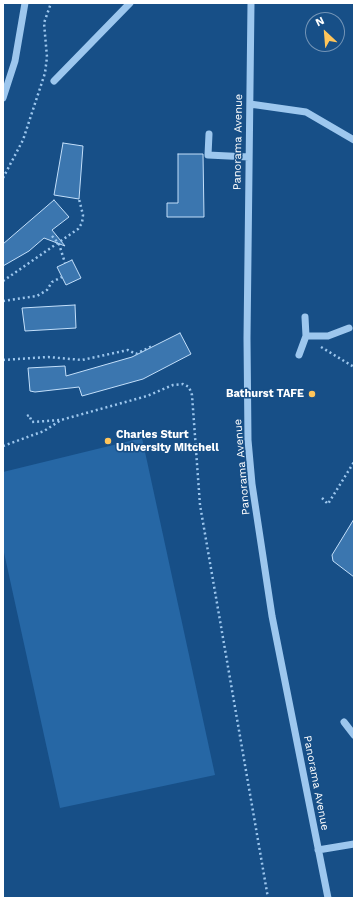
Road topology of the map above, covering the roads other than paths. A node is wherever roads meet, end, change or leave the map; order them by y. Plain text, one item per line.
1 (25, 3) edge
2 (130, 3) edge
3 (251, 3) edge
4 (54, 81) dead end
5 (3, 98) edge
6 (250, 104) junction
7 (209, 134) dead end
8 (354, 140) edge
9 (249, 157) junction
10 (305, 317) dead end
11 (349, 328) dead end
12 (306, 336) junction
13 (299, 355) dead end
14 (344, 722) dead end
15 (354, 735) edge
16 (354, 844) edge
17 (318, 850) junction
18 (328, 898) edge

1 - 5 street
2 - 4 street
3 - 6 street, Panorama Avenue
6 - 8 street
6 - 9 street, Panorama Avenue
7 - 9 street
9 - 17 street, Panorama Avenue
10 - 12 street
11 - 12 street
12 - 13 street
14 - 15 street
16 - 17 street
17 - 18 street, Panorama Avenue

